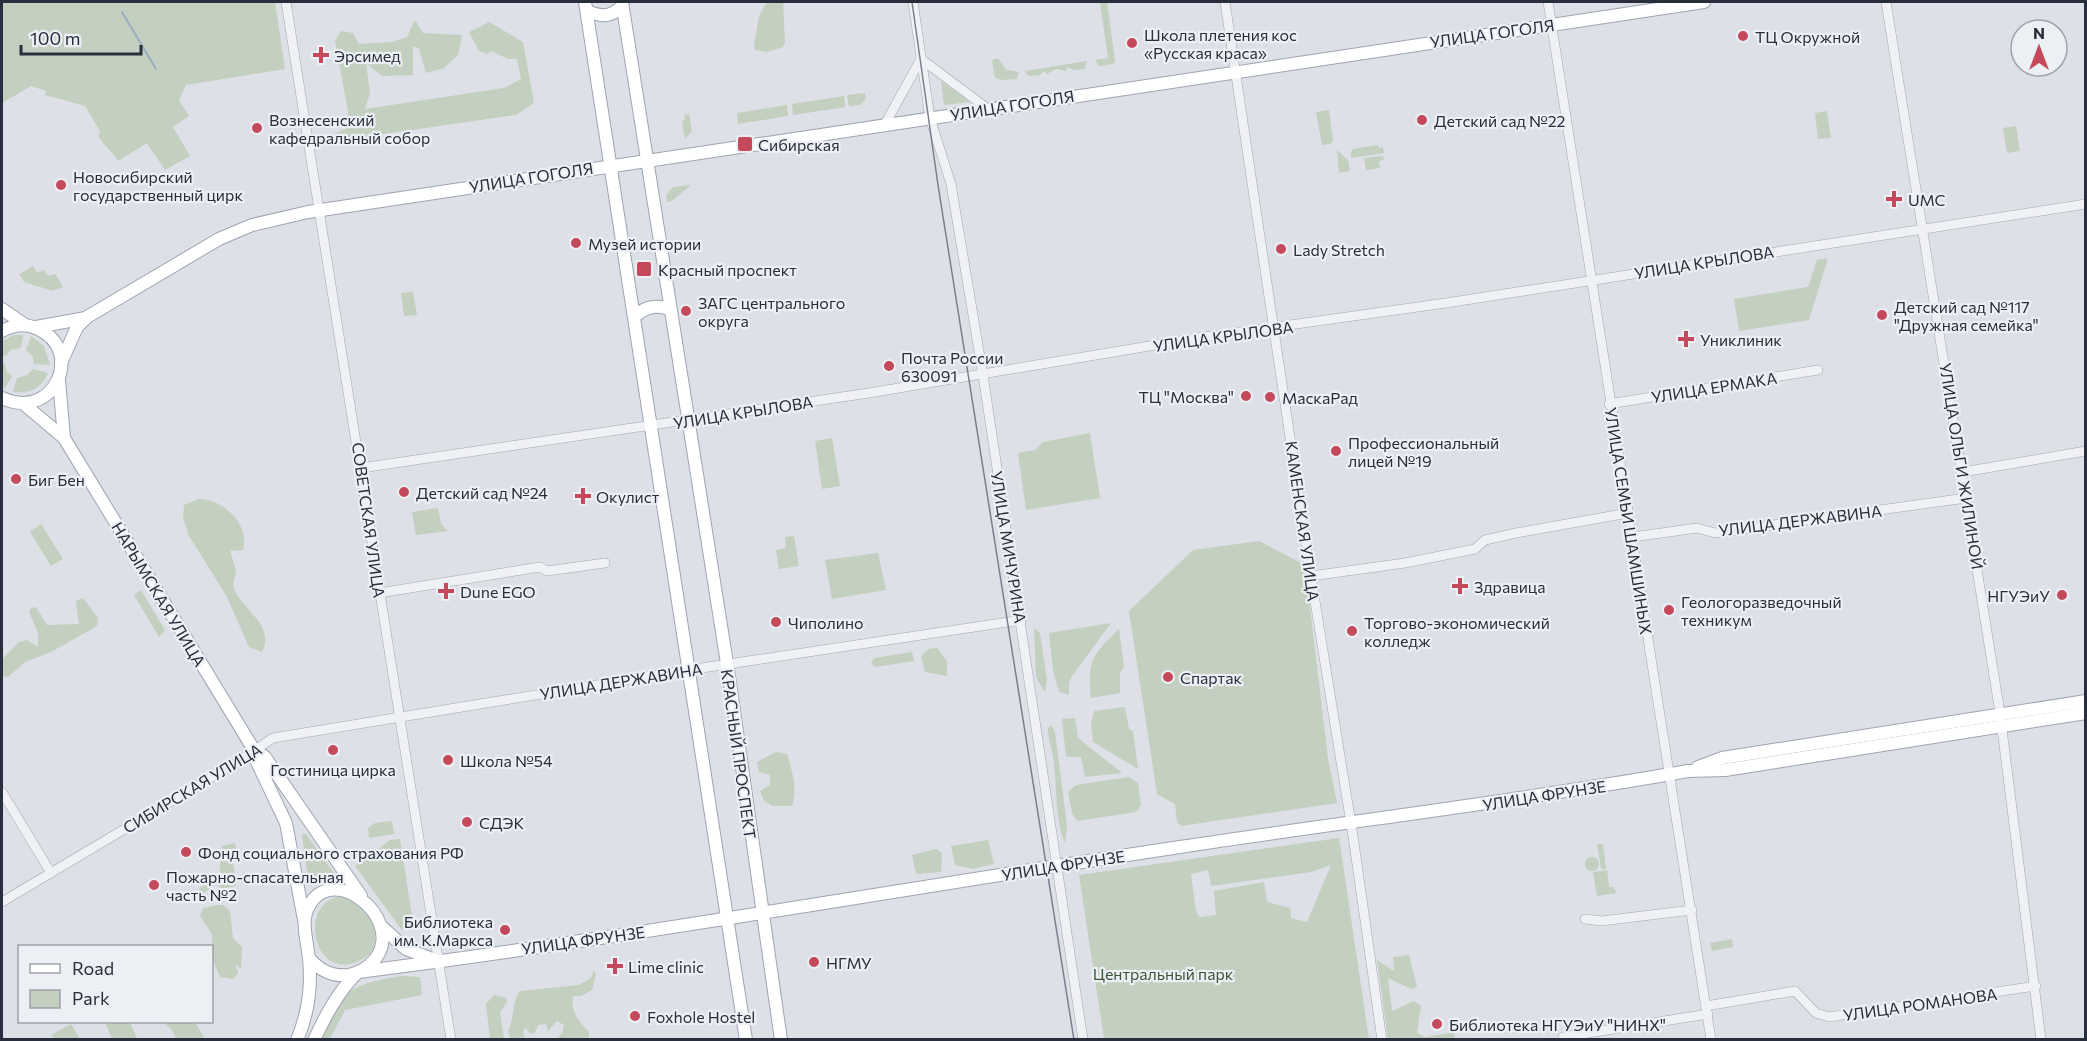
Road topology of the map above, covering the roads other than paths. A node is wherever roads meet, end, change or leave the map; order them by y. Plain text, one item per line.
1 (286, 2) edge
2 (913, 2) edge
3 (1225, 2) edge
4 (1548, 2) edge
5 (1704, 2) edge
6 (1886, 2) edge
7 (622, 4) edge
8 (586, 6) edge
9 (1551, 24) junction
10 (921, 58) junction
11 (1236, 71) junction
12 (988, 109) junction
13 (930, 118) junction
14 (885, 124) junction
15 (646, 159) junction
16 (612, 164) junction
17 (2085, 204) edge
18 (320, 209) junction
19 (1922, 228) junction
20 (1592, 280) junction
21 (2, 309) edge
22 (670, 309) junction
23 (635, 316) junction
24 (87, 317) junction
25 (30, 326) junction
26 (1273, 328) junction
27 (2, 331) edge
28 (62, 363) junction
29 (1818, 370) dead end
30 (983, 375) junction
31 (59, 379) junction
32 (5, 401) edge
33 (1609, 404) junction
34 (25, 405) junction
35 (687, 420) junction
36 (653, 426) junction
37 (64, 438) junction
38 (2085, 451) edge
39 (361, 468) junction
40 (1962, 472) junction
41 (1966, 498) junction
42 (1628, 513) junction
43 (1633, 537) junction
44 (605, 563) dead end
45 (1311, 576) junction
46 (379, 593) junction
47 (1021, 620) junction
48 (727, 665) junction
49 (689, 670) junction
50 (2085, 700) edge
51 (2085, 713) edge
52 (399, 716) junction
53 (2001, 719) junction
54 (254, 750) junction
55 (1670, 774) junction
56 (2, 792) edge
57 (1352, 823) junction
58 (1056, 867) junction
59 (51, 873) junction
60 (2, 902) edge
61 (365, 902) junction
62 (1692, 910) junction
63 (763, 912) junction
64 (727, 918) junction
65 (1585, 919) dead end
66 (304, 920) junction
67 (382, 927) junction
68 (309, 958) junction
69 (439, 962) junction
70 (358, 972) junction
71 (2036, 986) junction
72 (1707, 1010) junction
73 (1563, 1037) dead end
74 (297, 1040) edge
75 (314, 1040) edge
76 (451, 1040) edge
77 (746, 1040) edge
78 (782, 1040) edge
79 (1083, 1040) edge
80 (1382, 1040) edge
81 (1712, 1040) edge
82 (2041, 1040) edge

1 - 18 street, СОВЕТСКАЯ УЛИЦА
2 - 10 street, УЛИЦА МИЧУРИНА
3 - 11 street, КАМЕНСКАЯ УЛИЦА
4 - 9 street, УЛИЦА СЕМЬИ ШАМШИНЫХ
5 - 9 main road, УЛИЦА ГОГОЛЯ
6 - 19 street, УЛИЦА ОЛЬГИ ЖИЛИНОЙ
7 - 8 main road, КРАСНЫЙ ПРОСПЕКТ
7 - 15 main road, КРАСНЫЙ ПРОСПЕКТ
8 - 16 main road, КРАСНЫЙ ПРОСПЕКТ
9 - 11 main road, УЛИЦА ГОГОЛЯ
9 - 20 street, УЛИЦА СЕМЬИ ШАМШИНЫХ
10 - 12 street
10 - 13 street, УЛИЦА МИЧУРИНА
10 - 14 street
11 - 12 main road, УЛИЦА ГОГОЛЯ
11 - 26 street, КАМЕНСКАЯ УЛИЦА
12 - 13 main road, УЛИЦА ГОГОЛЯ
13 - 14 main road, УЛИЦА ГОГОЛЯ
13 - 30 street, УЛИЦА МИЧУРИНА
14 - 15 main road, УЛИЦА ГОГОЛЯ
15 - 16 main road, УЛИЦА ГОГОЛЯ
15 - 22 main road, КРАСНЫЙ ПРОСПЕКТ
16 - 18 main road, УЛИЦА ГОГОЛЯ
16 - 23 main road, КРАСНЫЙ ПРОСПЕКТ
17 - 19 street, УЛИЦА КРЫЛОВА
18 - 24 main road, УЛИЦА ГОГОЛЯ
18 - 39 street, СОВЕТСКАЯ УЛИЦА
19 - 20 street, УЛИЦА КРЫЛОВА
19 - 40 street, УЛИЦА ОЛЬГИ ЖИЛИНОЙ
20 - 26 street, УЛИЦА КРЫЛОВА
20 - 33 street, УЛИЦА СЕМЬИ ШАМШИНЫХ
21 - 25 main road
22 - 23 main road
22 - 35 main road, КРАСНЫЙ ПРОСПЕКТ
23 - 36 main road, КРАСНЫЙ ПРОСПЕКТ
24 - 25 main road
24 - 28 main road, НАРЫМСКАЯ УЛИЦА
25 - 27 main road
25 - 28 main road
26 - 30 street, УЛИЦА КРЫЛОВА
26 - 45 street, КАМЕНСКАЯ УЛИЦА
28 - 31 main road, НАРЫМСКАЯ УЛИЦА
29 - 33 street, УЛИЦА ЕРМАКА
30 - 35 street, УЛИЦА КРЫЛОВА
30 - 47 street, УЛИЦА МИЧУРИНА
31 - 34 main road
31 - 37 main road, НАРЫМСКАЯ УЛИЦА
32 - 34 main road
33 - 42 street, УЛИЦА СЕМЬИ ШАМШИНЫХ
34 - 37 main road, НАРЫМСКАЯ УЛИЦА
35 - 36 street, УЛИЦА КРЫЛОВА
35 - 48 main road, КРАСНЫЙ ПРОСПЕКТ
36 - 39 street, УЛИЦА КРЫЛОВА
36 - 49 main road, КРАСНЫЙ ПРОСПЕКТ
37 - 54 main road, НАРЫМСКАЯ УЛИЦА
38 - 40 street
39 - 46 street, СОВЕТСКАЯ УЛИЦА
40 - 41 street, УЛИЦА ОЛЬГИ ЖИЛИНОЙ
41 - 43 street, УЛИЦА ДЕРЖАВИНА
41 - 53 street, УЛИЦА ОЛЬГИ ЖИЛИНОЙ
42 - 43 street, УЛИЦА СЕМЬИ ШАМШИНЫХ
42 - 45 street
43 - 55 street, УЛИЦА СЕМЬИ ШАМШИНЫХ
44 - 46 street
45 - 57 street, КАМЕНСКАЯ УЛИЦА
46 - 52 street, СОВЕТСКАЯ УЛИЦА
47 - 48 street, УЛИЦА ДЕРЖАВИНА
47 - 58 street, УЛИЦА МИЧУРИНА
48 - 49 street, УЛИЦА ДЕРЖАВИНА
48 - 63 main road, КРАСНЫЙ ПРОСПЕКТ
49 - 52 street, УЛИЦА ДЕРЖАВИНА
49 - 64 main road, КРАСНЫЙ ПРОСПЕКТ
50 - 53 main road, УЛИЦА ФРУНЗЕ
51 - 53 main road, УЛИЦА ФРУНЗЕ
52 - 54 street, СИБИРСКАЯ УЛИЦА
52 - 69 street, СОВЕТСКАЯ УЛИЦА
53 - 55 main road, УЛИЦА ФРУНЗЕ
53 - 71 street, УЛИЦА ОЛЬГИ ЖИЛИНОЙ
54 - 59 street, СИБИРСКАЯ УЛИЦА
54 - 61 main road, НАРЫМСКАЯ УЛИЦА
54 - 66 main road, НАРЫМСКАЯ УЛИЦА
55 - 57 main road, УЛИЦА ФРУНЗЕ
55 - 62 street, УЛИЦА СЕМЬИ ШАМШИНЫХ
56 - 59 street
57 - 58 main road, УЛИЦА ФРУНЗЕ
57 - 80 street, КАМЕНСКАЯ УЛИЦА
58 - 63 main road, УЛИЦА ФРУНЗЕ
58 - 79 street, УЛИЦА МИЧУРИНА
59 - 60 street, СИБИРСКАЯ УЛИЦА
61 - 66 main road
61 - 67 main road
62 - 65 street
62 - 72 street, УЛИЦА СЕМЬИ ШАМШИНЫХ
63 - 64 main road, УЛИЦА ФРУНЗЕ
63 - 78 main road, КРАСНЫЙ ПРОСПЕКТ
64 - 69 main road, УЛИЦА ФРУНЗЕ
64 - 77 main road, КРАСНЫЙ ПРОСПЕКТ
66 - 68 main road
67 - 69 main road
67 - 70 main road
68 - 70 main road
68 - 74 main road
69 - 70 main road, УЛИЦА ФРУНЗЕ
69 - 76 street, СОВЕТСКАЯ УЛИЦА
70 - 75 main road
71 - 72 street, УЛИЦА РОМАНОВА
71 - 82 street, УЛИЦА ОЛЬГИ ЖИЛИНОЙ
72 - 73 street, УЛИЦА РОМАНОВА
72 - 81 street, УЛИЦА СЕМЬИ ШАМШИНЫХ

